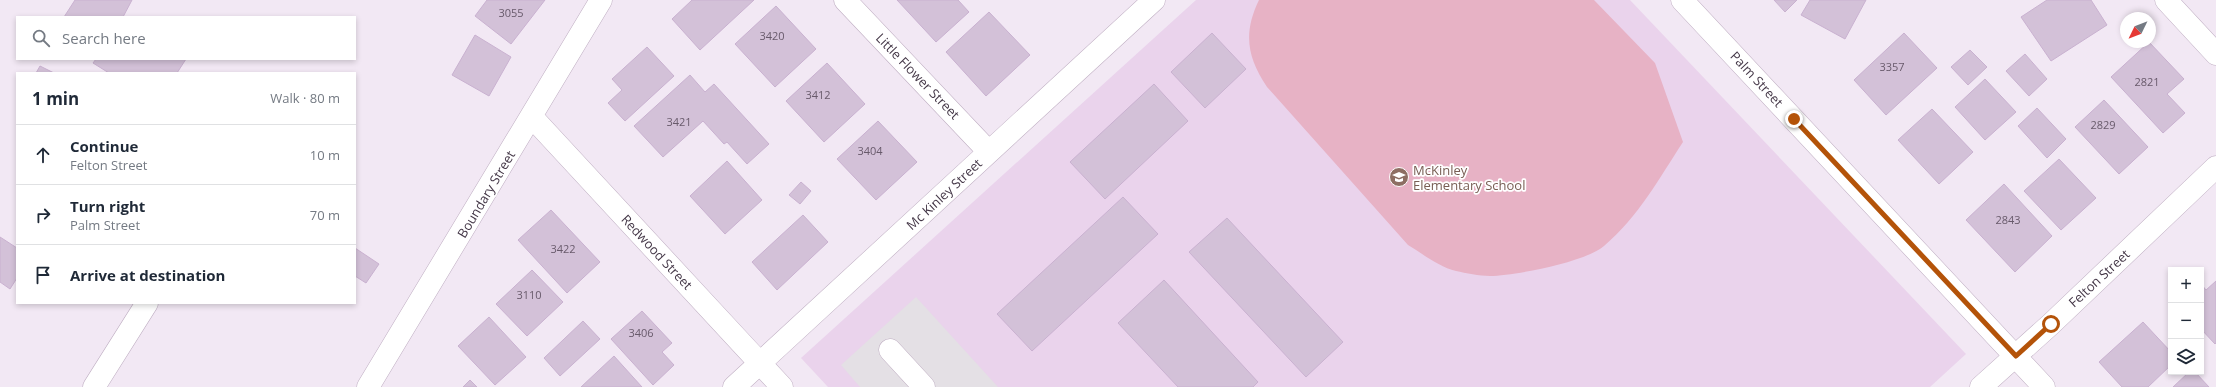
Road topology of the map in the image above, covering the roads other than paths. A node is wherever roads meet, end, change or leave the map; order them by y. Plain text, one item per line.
1 (602, 0) edge
2 (845, 0) edge
3 (1154, 0) edge
4 (2166, 0) edge
5 (1685, 1) edge
6 (2216, 54) edge
7 (532, 117) junction
8 (989, 152) junction
9 (2216, 167) edge
10 (146, 304) edge
11 (890, 350) dead end
12 (2016, 356) junction
13 (760, 363) junction
14 (94, 387) edge
15 (368, 387) edge
16 (734, 387) edge
17 (782, 387) edge
18 (924, 387) edge
19 (1981, 387) edge
20 (2044, 387) edge

1 - 7 street, Boundary Street
2 - 8 street, Little Flower Street
3 - 8 street, Mc Kinley Street
4 - 6 street
5 - 12 street, Palm Street
7 - 13 street, Redwood Street
7 - 15 street, Boundary Street
8 - 13 street, Mc Kinley Street
9 - 12 street, Felton Street
10 - 14 street
11 - 18 street
12 - 19 street, Felton Street
12 - 20 street, Palm Street
13 - 16 street, Mc Kinley Street
13 - 17 street, Redwood Street

